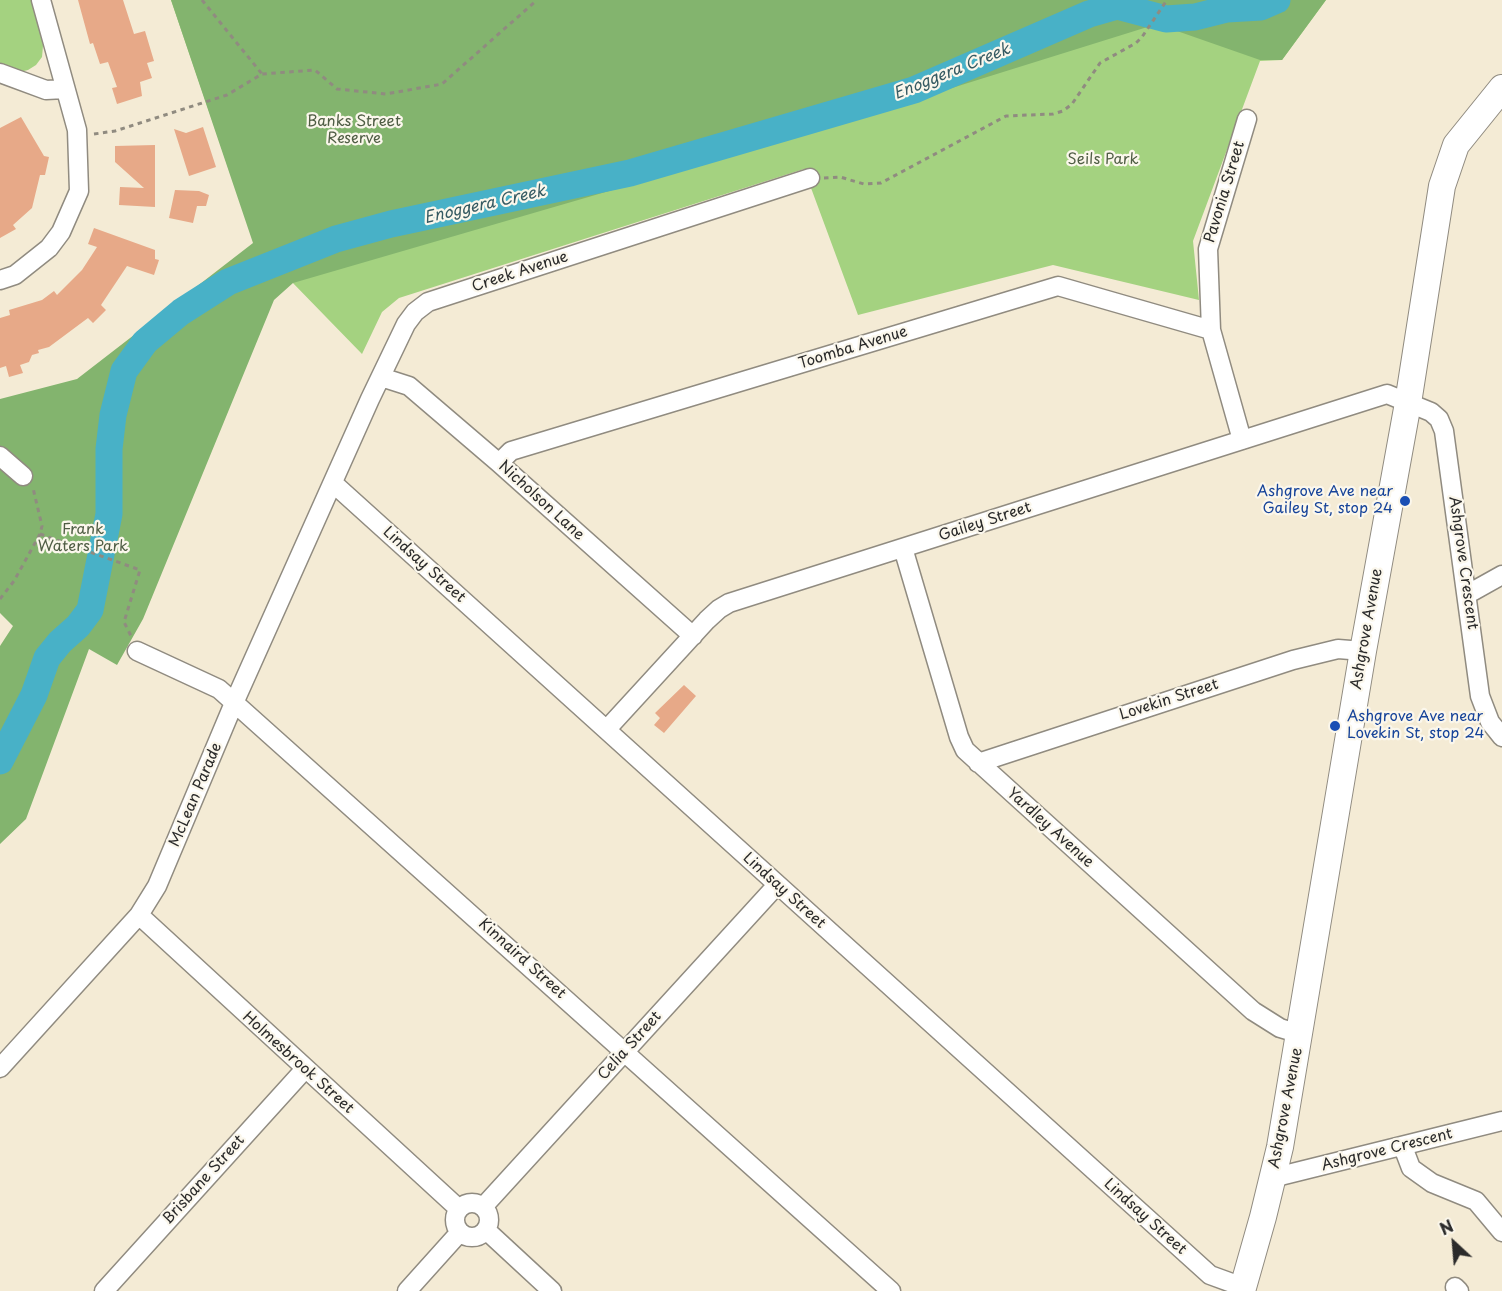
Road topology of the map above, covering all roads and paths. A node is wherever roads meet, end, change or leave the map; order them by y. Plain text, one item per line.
1 (41, 0) edge
2 (202, 0) edge
3 (537, 0) edge
4 (1167, 0) edge
5 (0, 73) edge
6 (262, 74) junction
7 (1502, 88) edge
8 (65, 89) junction
9 (1247, 119) dead end
10 (76, 131) junction
11 (810, 178) joint
12 (0, 280) edge
13 (1211, 330) junction
14 (381, 377) junction
15 (1408, 403) junction
16 (1242, 440) junction
17 (0, 456) edge
18 (499, 463) junction
19 (23, 477) joint
20 (333, 483) junction
21 (40, 534) junction
22 (903, 548) junction
23 (1502, 575) edge
24 (1468, 594) junction
25 (0, 599) edge
26 (693, 636) junction
27 (137, 651) joint
28 (1363, 651) junction
29 (234, 703) junction
30 (607, 729) junction
31 (1502, 737) edge
32 (978, 763) junction
33 (777, 885) junction
34 (139, 915) junction
35 (1300, 1034) junction
36 (624, 1052) junction
37 (0, 1068) edge
38 (305, 1069) junction
39 (1502, 1121) edge
40 (1403, 1147) junction
41 (1272, 1178) junction
42 (483, 1207) junction
43 (459, 1209) junction
44 (486, 1230) junction
45 (460, 1232) junction
46 (1502, 1232) edge
47 (1243, 1289) edge
48 (104, 1291) edge
49 (407, 1291) edge
50 (552, 1291) edge
51 (891, 1291) edge

1 - 8 street
2 - 6 path
3 - 6 path
4 - 11 path
5 - 8 street
6 - 10 path
7 - 15 main road, Ashgrove Avenue
8 - 10 street
9 - 13 street, Pavonia Street
10 - 12 street
11 - 14 street, Creek Avenue
13 - 16 street, Pavonia Street
13 - 18 street, Toomba Avenue
14 - 18 street, Nicholson Lane
14 - 20 street, Creek Avenue
15 - 16 street, Gailey Street
15 - 24 street, Ashgrove Crescent
15 - 28 main road, Ashgrove Avenue
16 - 22 street, Gailey Street
17 - 19 street
18 - 26 street, Nicholson Lane
19 - 21 path
20 - 29 street, McLean Parade
20 - 30 street, Lindsay Street
21 - 25 path
21 - 27 path
22 - 26 street, Gailey Street
22 - 32 street, Yardley Avenue
23 - 24 street
24 - 31 street, Ashgrove Crescent
26 - 30 street, Gailey Street
27 - 29 street, Kinnaird Street
28 - 32 street, Lovekin Street
28 - 35 main road, Ashgrove Avenue
29 - 34 street, McLean Parade
29 - 36 street, Kinnaird Street
30 - 33 street, Lindsay Street
32 - 35 street, Yardley Avenue
33 - 36 street, Celia Street
33 - 47 street, Lindsay Street
34 - 37 street, McLean Parade
34 - 38 street, Holmesbrook Street
35 - 41 main road, Ashgrove Avenue
36 - 42 street, Celia Street
36 - 51 street, Kinnaird Street
38 - 43 street, Holmesbrook Street
38 - 48 street, Brisbane Street
39 - 40 street, Ashgrove Crescent
40 - 41 street, Ashgrove Crescent
40 - 46 street
41 - 47 main road, Ashgrove Avenue
42 - 43 street
42 - 44 street
43 - 45 street
44 - 45 street
44 - 50 street
45 - 49 street

